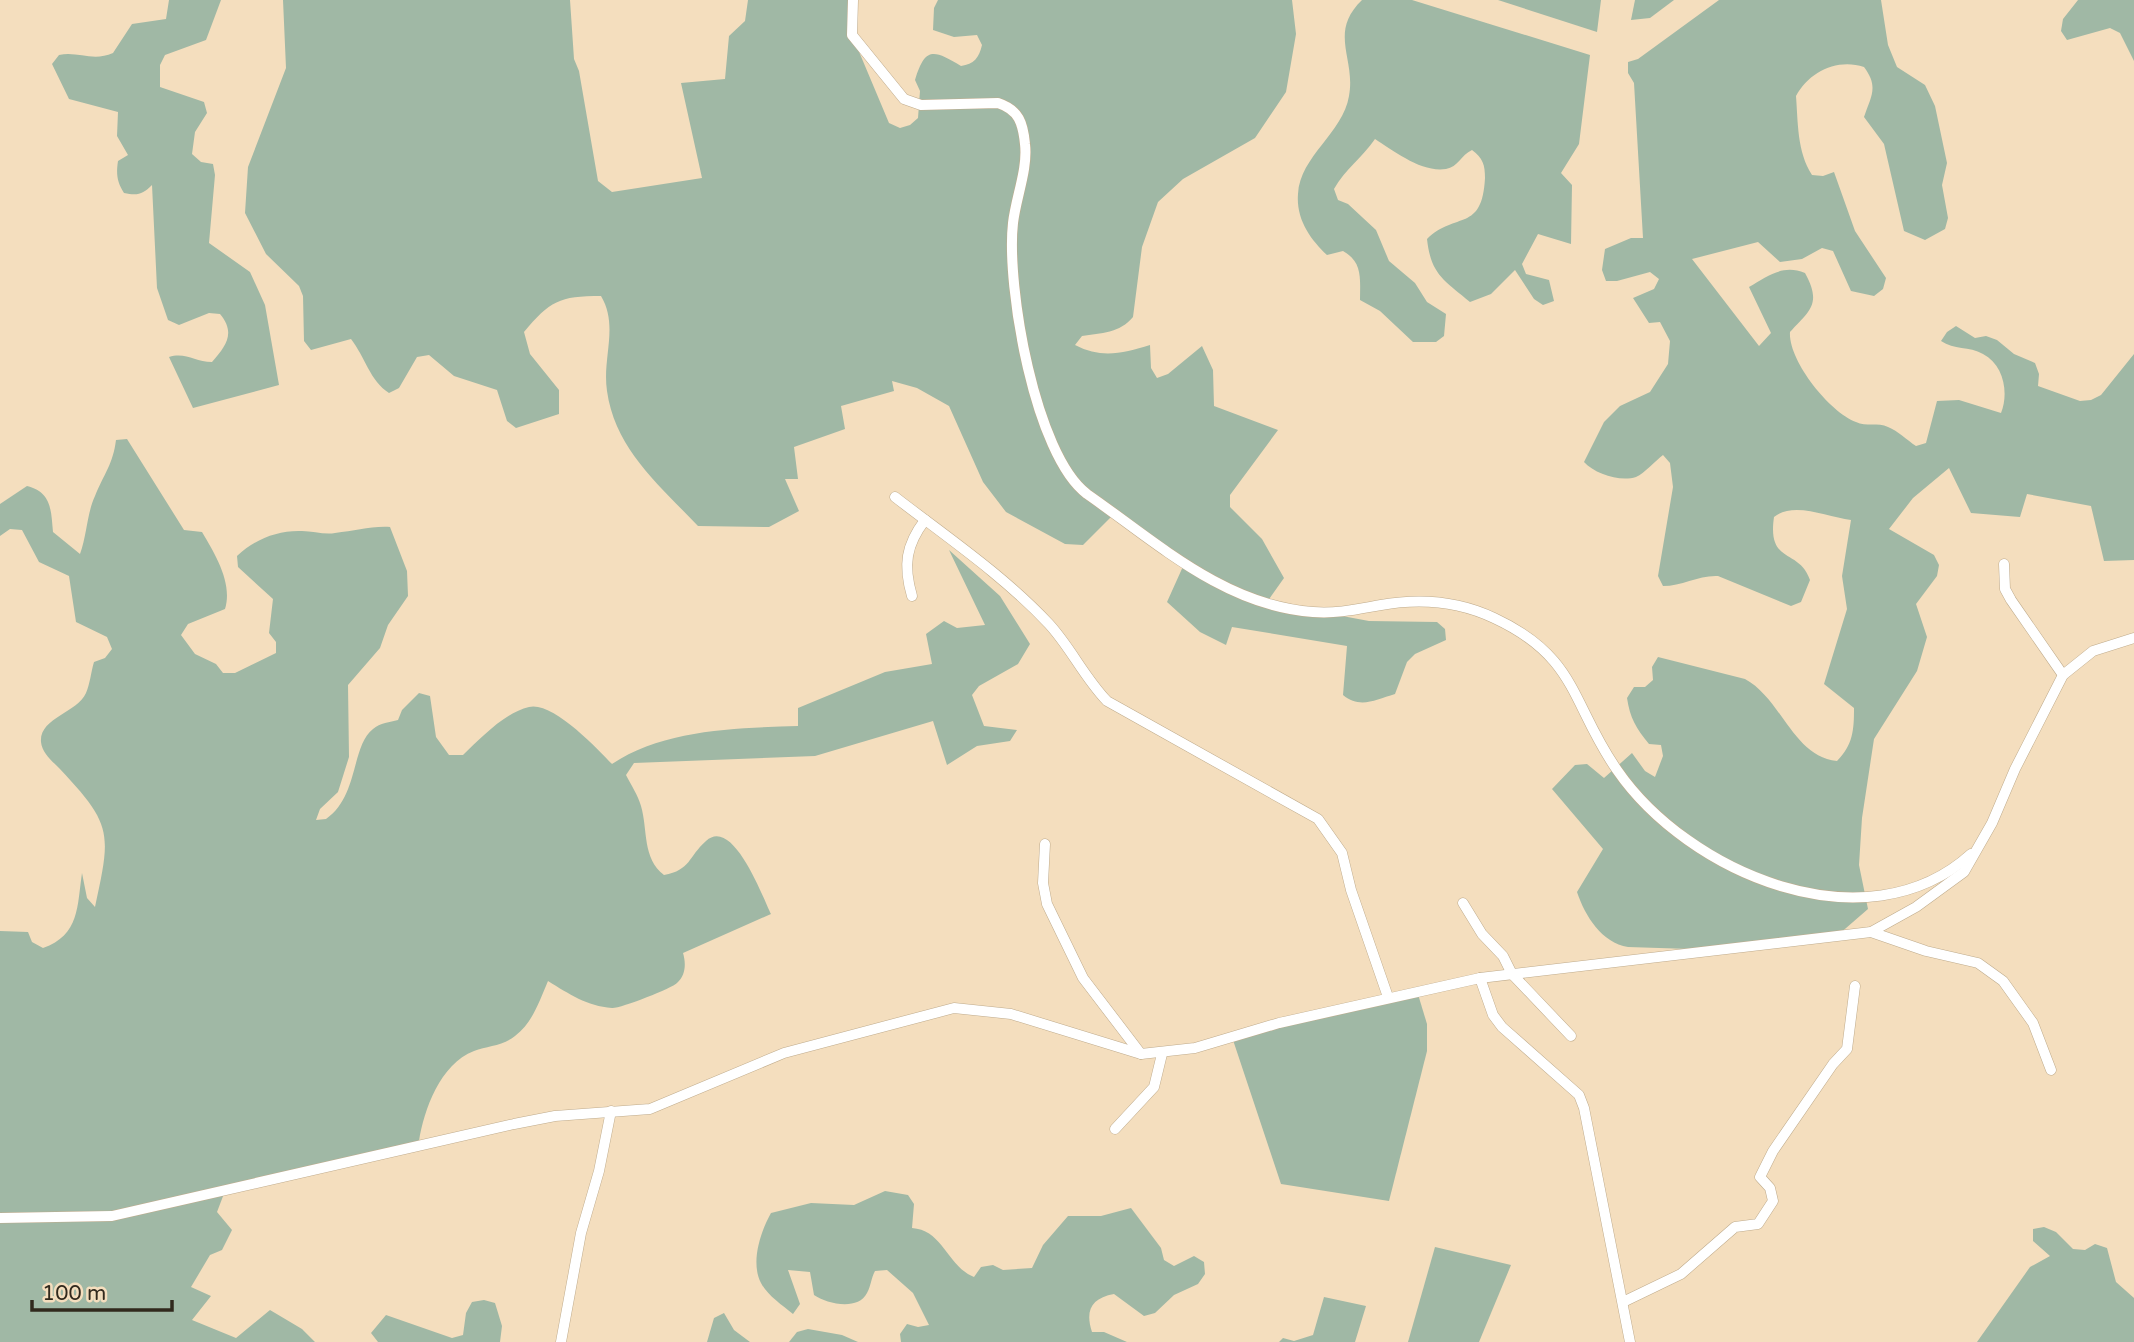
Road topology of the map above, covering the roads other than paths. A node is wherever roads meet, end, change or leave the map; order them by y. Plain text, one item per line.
1 (853, 0) edge
2 (895, 497) dead end
3 (925, 520) junction
4 (2004, 564) dead end
5 (912, 596) dead end
6 (2134, 638) edge
7 (2063, 675) junction
8 (1045, 844) dead end
9 (1978, 849) junction
10 (1463, 903) dead end
11 (1871, 932) junction
12 (1512, 974) junction
13 (1480, 978) junction
14 (1854, 986) dead end
15 (1388, 997) junction
16 (1571, 1036) dead end
17 (1141, 1054) junction
18 (1162, 1054) junction
19 (2051, 1070) dead end
20 (611, 1111) junction
21 (1115, 1129) dead end
22 (0, 1219) edge
23 (1623, 1302) junction
24 (561, 1342) edge
25 (1630, 1342) edge

1 - 9 street
2 - 3 street
3 - 5 street
3 - 15 street
4 - 7 street
6 - 7 street
7 - 9 street
8 - 17 street
9 - 11 street
10 - 12 street
11 - 12 street
11 - 19 street
12 - 13 street
12 - 16 street
13 - 15 street
13 - 23 street
14 - 23 street
15 - 18 street
17 - 18 street
17 - 20 street
18 - 21 street
20 - 22 street
20 - 24 street
23 - 25 street

